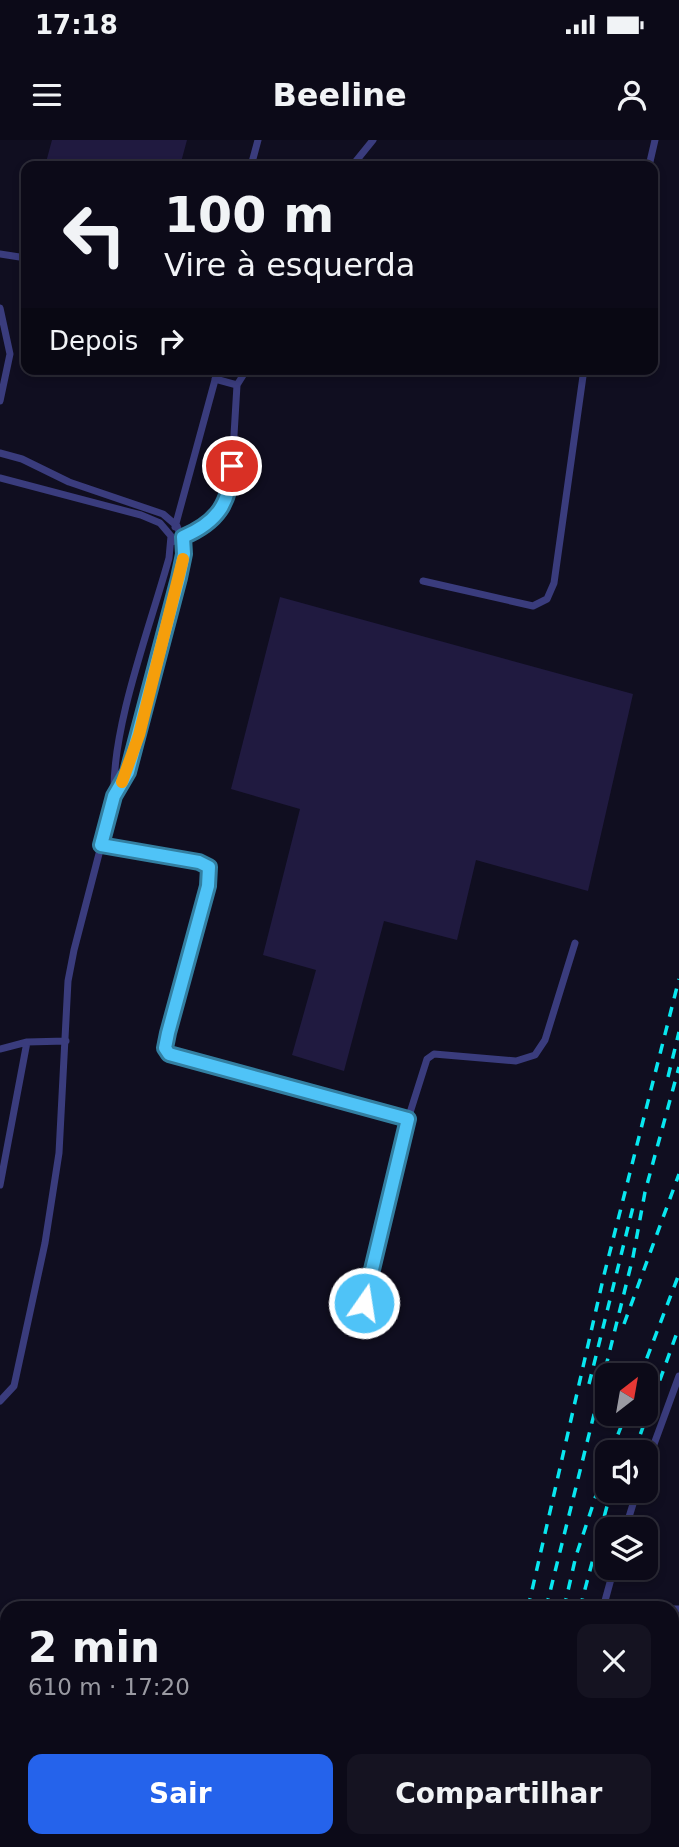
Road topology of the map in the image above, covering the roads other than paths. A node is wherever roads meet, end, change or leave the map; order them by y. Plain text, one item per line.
1 (258, 140) edge
2 (373, 140) edge
3 (655, 140) edge
4 (252, 161) edge
5 (356, 161) edge
6 (650, 161) edge
7 (0, 254) edge
8 (21, 257) edge
9 (0, 308) edge
10 (216, 375) edge
11 (243, 375) edge
12 (583, 375) edge
13 (215, 379) junction
14 (237, 385) junction
15 (0, 401) edge
16 (0, 453) edge
17 (0, 478) edge
18 (177, 526) junction
19 (168, 531) junction
20 (183, 537) junction
21 (172, 542) junction
22 (423, 581) dead end
23 (114, 796) junction
24 (101, 845) junction
25 (575, 943) dead end
26 (66, 1041) junction
27 (27, 1042) junction
28 (0, 1049) edge
29 (408, 1119) junction
30 (0, 1185) edge
31 (364, 1303) dead end
32 (679, 1376) edge
33 (0, 1401) edge
34 (656, 1440) edge
35 (611, 1580) edge
36 (605, 1601) edge

1 - 4 lane
2 - 5 lane
3 - 6 lane
7 - 8 lane
9 - 15 lane
10 - 13 lane
11 - 14 lane
12 - 22 lane
13 - 14 lane
13 - 18 lane
14 - 20 lane
16 - 18 lane
17 - 19 lane
18 - 19 lane
18 - 20 lane
19 - 21 lane
20 - 21 lane
20 - 23 lane
21 - 23 lane
23 - 24 lane
24 - 26 lane
24 - 29 lane
25 - 29 lane
26 - 27 lane
26 - 33 lane
27 - 28 lane
27 - 30 lane
29 - 31 lane
32 - 34 lane
35 - 36 lane

